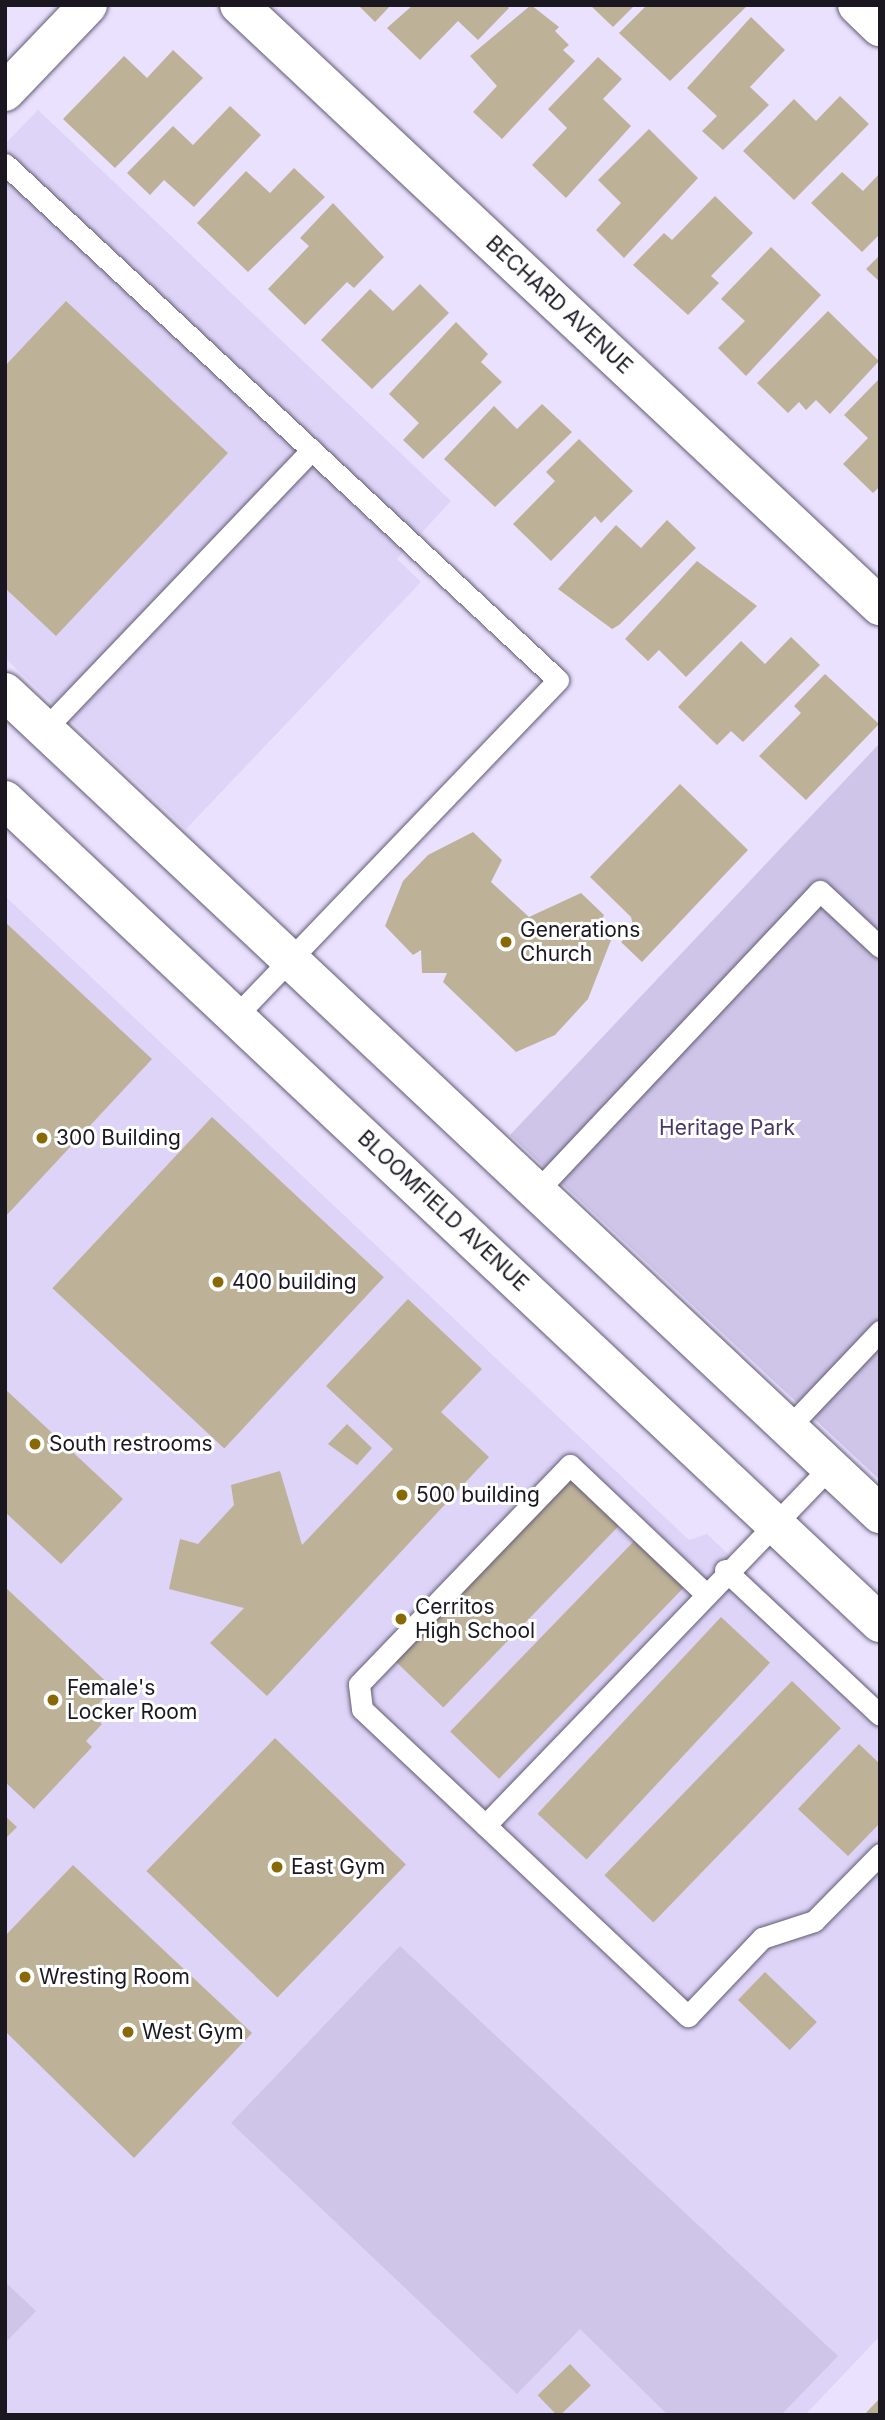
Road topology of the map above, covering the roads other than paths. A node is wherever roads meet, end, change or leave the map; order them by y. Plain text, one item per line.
1 (88, 5) edge
2 (239, 5) edge
3 (857, 5) edge
4 (880, 27) edge
5 (5, 92) edge
6 (5, 164) edge
7 (312, 450) junction
8 (880, 606) edge
9 (5, 692) edge
10 (45, 729) junction
11 (5, 800) edge
12 (880, 947) edge
13 (290, 960) junction
14 (236, 1016) junction
15 (537, 1191) junction
16 (880, 1331) edge
17 (788, 1428) junction
18 (830, 1467) junction
19 (880, 1514) edge
20 (774, 1523) junction
21 (726, 1570) junction
22 (704, 1592) junction
23 (880, 1623) edge
24 (880, 1714) edge
25 (485, 1825) junction
26 (880, 1854) edge

1 - 5 street
2 - 8 street, BECHARD AVENUE
3 - 4 street
6 - 7 lane
7 - 10 lane
7 - 13 lane
9 - 10 street
10 - 13 street
11 - 14 street, BLOOMFIELD AVENUE
12 - 15 lane
13 - 14 lane
13 - 15 street
14 - 20 street, BLOOMFIELD AVENUE
15 - 17 street
16 - 17 lane
17 - 18 street
18 - 19 street
18 - 20 lane
20 - 21 lane
20 - 23 street, BLOOMFIELD AVENUE
21 - 22 lane
21 - 24 lane
22 - 25 lane
22 - 25 lane
25 - 26 lane

